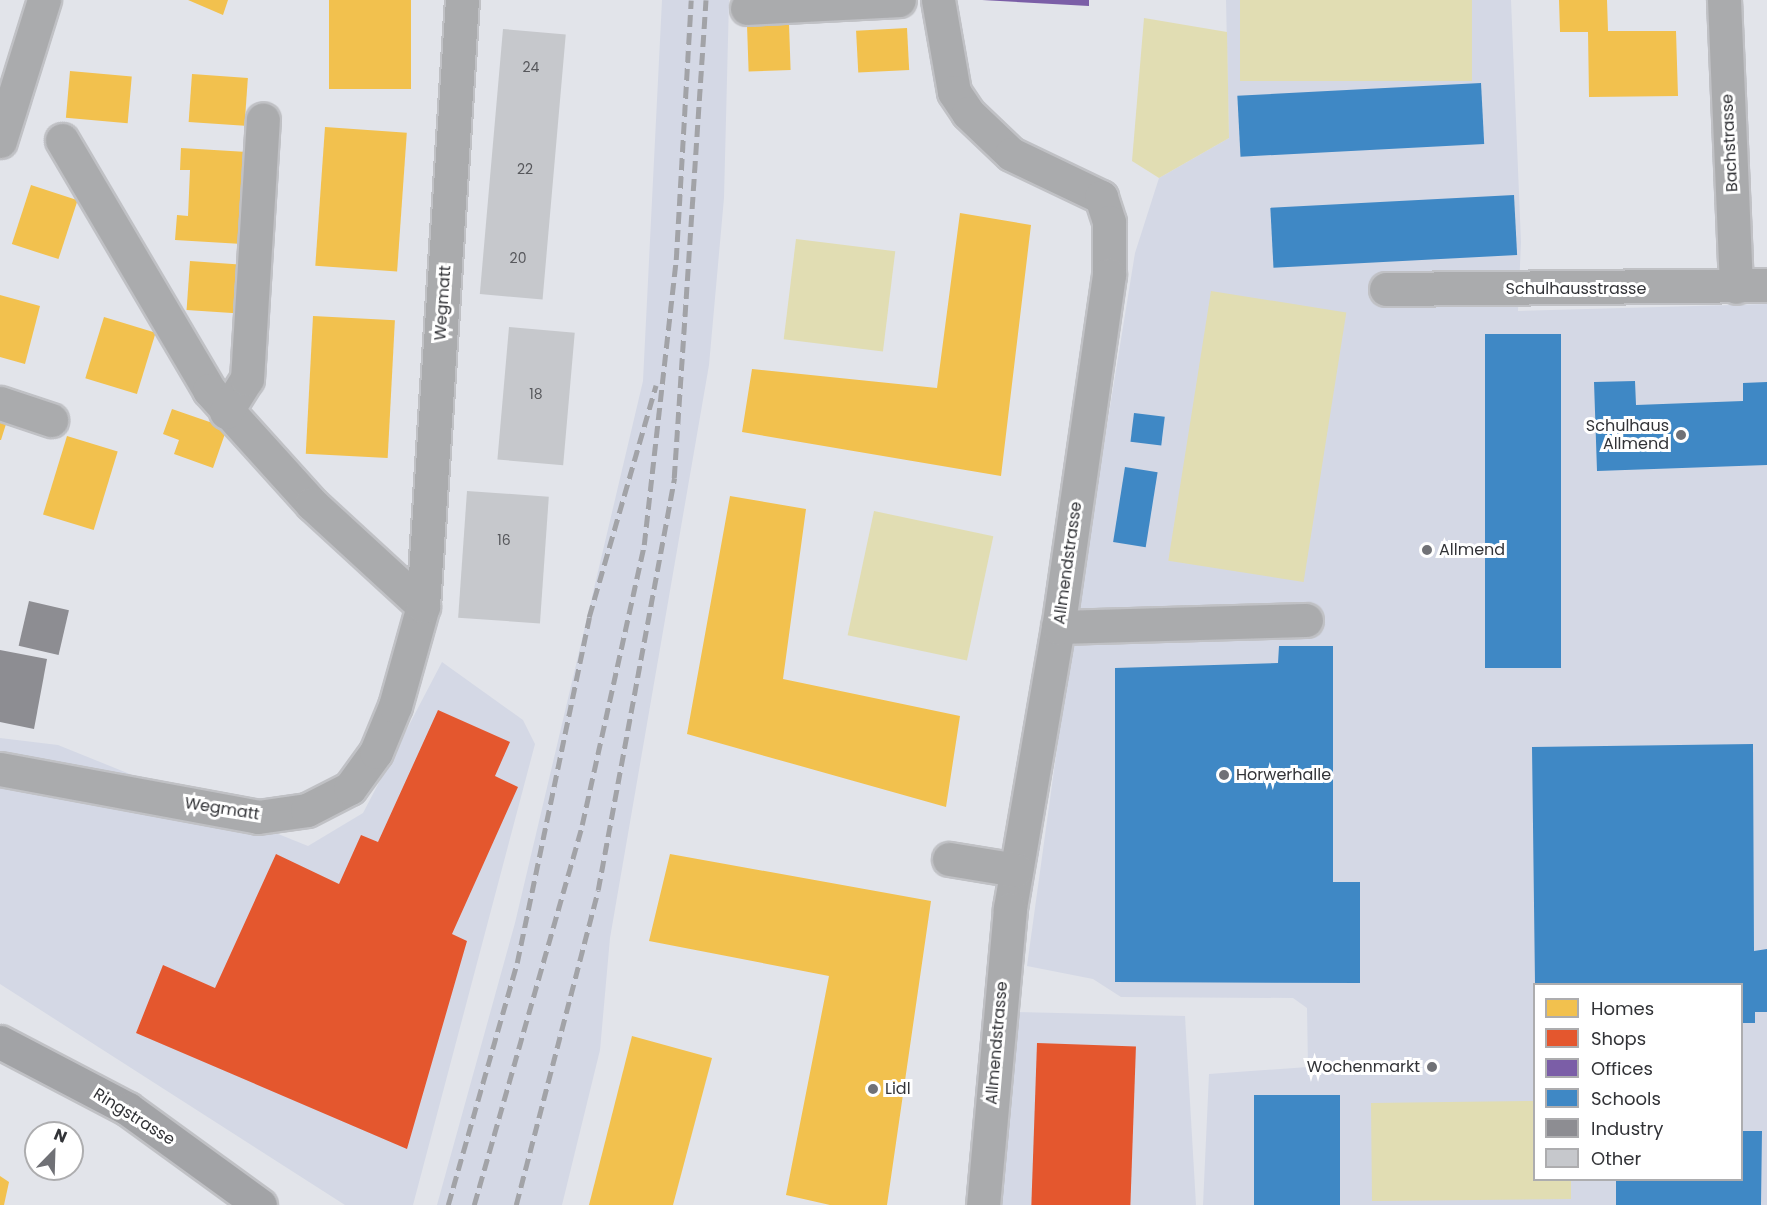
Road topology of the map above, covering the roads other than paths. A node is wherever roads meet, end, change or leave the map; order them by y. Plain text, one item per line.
1 (44, 0) edge
2 (462, 0) edge
3 (899, 0) edge
4 (938, 0) edge
5 (1724, 0) edge
6 (747, 8) dead end
7 (263, 120) dead end
8 (62, 140) dead end
9 (0, 141) edge
10 (1751, 286) edge
11 (1386, 289) dead end
12 (0, 402) edge
13 (226, 412) junction
14 (51, 420) dead end
15 (423, 606) junction
16 (1306, 620) dead end
17 (1058, 627) junction
18 (0, 769) edge
19 (949, 859) dead end
20 (1016, 870) junction
21 (0, 1042) edge
22 (260, 1205) edge
23 (983, 1205) edge

1 - 9 street
2 - 15 street, Wegmatt
3 - 6 street
4 - 17 street, Allmendstrasse
5 - 10 street, Bachstrasse
7 - 13 street
8 - 13 street
10 - 11 street, Schulhausstrasse
12 - 14 street
13 - 15 street
15 - 18 street, Wegmatt
16 - 17 street
17 - 20 street, Allmendstrasse
19 - 20 street
20 - 23 street, Allmendstrasse
21 - 22 main road, Ringstrasse

